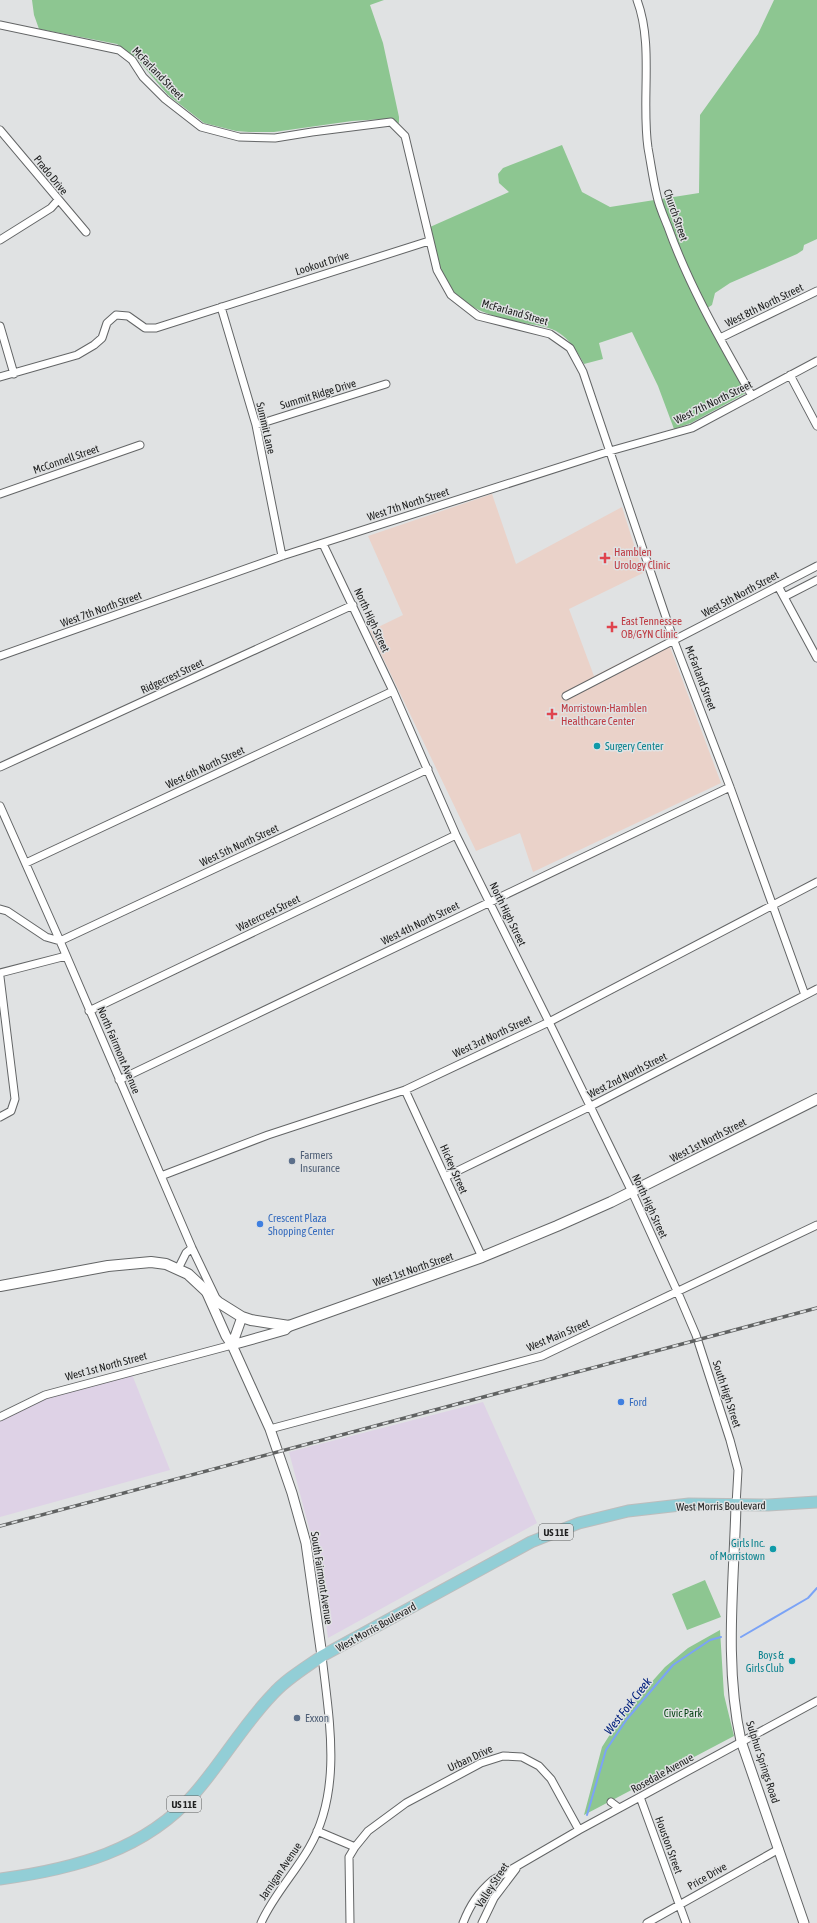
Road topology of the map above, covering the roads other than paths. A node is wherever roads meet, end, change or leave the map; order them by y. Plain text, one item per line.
1 (637, 0) edge
2 (0, 25) edge
3 (1, 130) edge
4 (58, 200) junction
5 (86, 232) dead end
6 (0, 240) edge
7 (429, 241) junction
8 (817, 291) edge
9 (222, 307) junction
10 (0, 326) edge
11 (720, 338) junction
12 (817, 361) edge
13 (14, 374) junction
14 (790, 375) junction
15 (0, 377) edge
16 (386, 384) dead end
17 (752, 396) junction
18 (256, 425) junction
19 (817, 426) edge
20 (140, 445) dead end
21 (610, 451) junction
22 (0, 494) edge
23 (323, 544) junction
24 (282, 556) junction
25 (817, 566) edge
26 (817, 580) edge
27 (778, 586) junction
28 (784, 597) junction
29 (353, 605) junction
30 (674, 641) junction
31 (0, 656) edge
32 (817, 658) edge
33 (393, 691) junction
34 (566, 696) dead end
35 (0, 768) edge
36 (428, 769) junction
37 (730, 787) junction
38 (0, 806) edge
39 (456, 834) junction
40 (26, 863) junction
41 (817, 882) edge
42 (490, 902) junction
43 (772, 905) junction
44 (0, 909) edge
45 (60, 941) junction
46 (66, 956) junction
47 (0, 973) edge
48 (0, 977) edge
49 (817, 989) edge
50 (805, 995) junction
51 (90, 1011) junction
52 (549, 1022) junction
53 (119, 1080) junction
54 (405, 1090) junction
55 (817, 1099) edge
56 (589, 1107) junction
57 (0, 1117) edge
58 (161, 1176) junction
59 (445, 1177) junction
60 (632, 1192) junction
61 (817, 1225) edge
62 (192, 1248) junction
63 (482, 1257) junction
64 (178, 1269) junction
65 (0, 1286) edge
66 (204, 1288) junction
67 (678, 1293) junction
68 (218, 1302) junction
69 (242, 1317) junction
70 (289, 1326) junction
71 (232, 1345) junction
72 (0, 1417) edge
73 (270, 1428) junction
74 (817, 1502) edge
75 (736, 1505) junction
76 (322, 1656) junction
77 (817, 1701) edge
78 (741, 1741) junction
79 (640, 1798) junction
80 (610, 1802) dead end
81 (619, 1808) junction
82 (579, 1830) junction
83 (317, 1831) junction
84 (355, 1847) junction
85 (778, 1848) junction
86 (519, 1866) junction
87 (0, 1879) edge
88 (679, 1905) junction
89 (261, 1923) edge
90 (350, 1923) edge
91 (463, 1923) edge
92 (482, 1923) edge
93 (647, 1923) edge
94 (686, 1923) edge
95 (804, 1923) edge

1 - 11 street, Church Street
2 - 7 street, McFarland Street
3 - 4 street, Prado Drive
4 - 5 street, Prado Drive
4 - 6 street
7 - 9 street, Lookout Drive
7 - 21 street, McFarland Street
8 - 11 street, West 8th North Street
9 - 13 street, Lookout Drive
9 - 18 street, Summit Lane
10 - 13 street
11 - 17 street, Church Street
12 - 14 street, West 7th North Street
13 - 15 street, Lookout Drive
14 - 17 street, West 7th North Street
14 - 19 street
16 - 18 street, Summit Ridge Drive
17 - 21 street, West 7th North Street
18 - 24 street, Summit Lane
20 - 22 street, McConnell Street
21 - 23 street, West 7th North Street
21 - 30 street, McFarland Street
23 - 24 street, West 7th North Street
23 - 29 street, North High Street
24 - 31 street, West 7th North Street
25 - 27 street, West 5th North Street
26 - 28 street
27 - 28 street
27 - 30 street, West 5th North Street
28 - 32 street
29 - 33 street, North High Street
29 - 35 street, Ridgecrest Street
30 - 34 street, West 5th North Street
30 - 37 street, McFarland Street
33 - 36 street, North High Street
33 - 40 street, West 6th North Street
36 - 39 street, North High Street
36 - 45 street, West 5th North Street
37 - 42 street, West 4th North Street
37 - 43 street, McFarland Street
38 - 40 street, North Fairmont Avenue
39 - 42 street, North High Street
39 - 51 street, Watercrest Street
40 - 45 street, North Fairmont Avenue
41 - 43 street, West 3rd North Street
42 - 52 street, North High Street
42 - 53 street, West 4th North Street
43 - 50 street, McFarland Street
43 - 52 street, West 3rd North Street
44 - 45 street
45 - 46 street, North Fairmont Avenue
46 - 47 street
46 - 51 street, North Fairmont Avenue
48 - 57 street
49 - 50 street, West 2nd North Street
50 - 56 street, West 2nd North Street
51 - 53 street, North Fairmont Avenue
52 - 54 street, West 3rd North Street
52 - 56 street, North High Street
53 - 58 street, North Fairmont Avenue
54 - 58 street, West 3rd North Street
54 - 59 street, Hickey Street
55 - 60 main road, West 1st North Street
56 - 59 street, West 2nd North Street
56 - 60 street, North High Street
58 - 62 street, North Fairmont Avenue
59 - 63 street, Hickey Street
60 - 63 main road, West 1st North Street
60 - 67 street, North High Street
61 - 67 street, West Main Street
62 - 64 street
62 - 68 street, North Fairmont Avenue
63 - 70 main road, West 1st North Street
64 - 65 main road
64 - 66 main road
66 - 68 main road
66 - 71 street
67 - 73 street, West Main Street
67 - 75 street, South High Street
68 - 69 main road
69 - 70 main road
69 - 71 street
70 - 71 street, West 1st North Street
71 - 72 street, West 1st North Street
71 - 73 street
73 - 76 street, South Fairmont Avenue
74 - 75 main road, West Morris Boulevard / US 11E
75 - 76 main road, West Morris Boulevard / US 11E
75 - 78 street, Sulphur Springs Road
76 - 83 street, South Fairmont Avenue
76 - 87 main road, West Morris Boulevard / US 11E
77 - 78 street, Rosedale Avenue
78 - 79 street, Rosedale Avenue
78 - 85 street, Sulphur Springs Road
79 - 81 street, Rosedale Avenue
79 - 88 street, Houston Street
80 - 81 street
81 - 82 street, Rosedale Avenue
82 - 84 street, Urban Drive
82 - 86 street, Rosedale Avenue
83 - 84 street
83 - 89 street, Jarnigan Avenue
84 - 90 street
85 - 88 street, Price Drive
85 - 95 street, Sulphur Springs Road
86 - 91 street, Valley Street
86 - 92 street, Valley Street
88 - 93 street, Price Drive
88 - 94 street, Houston Street

